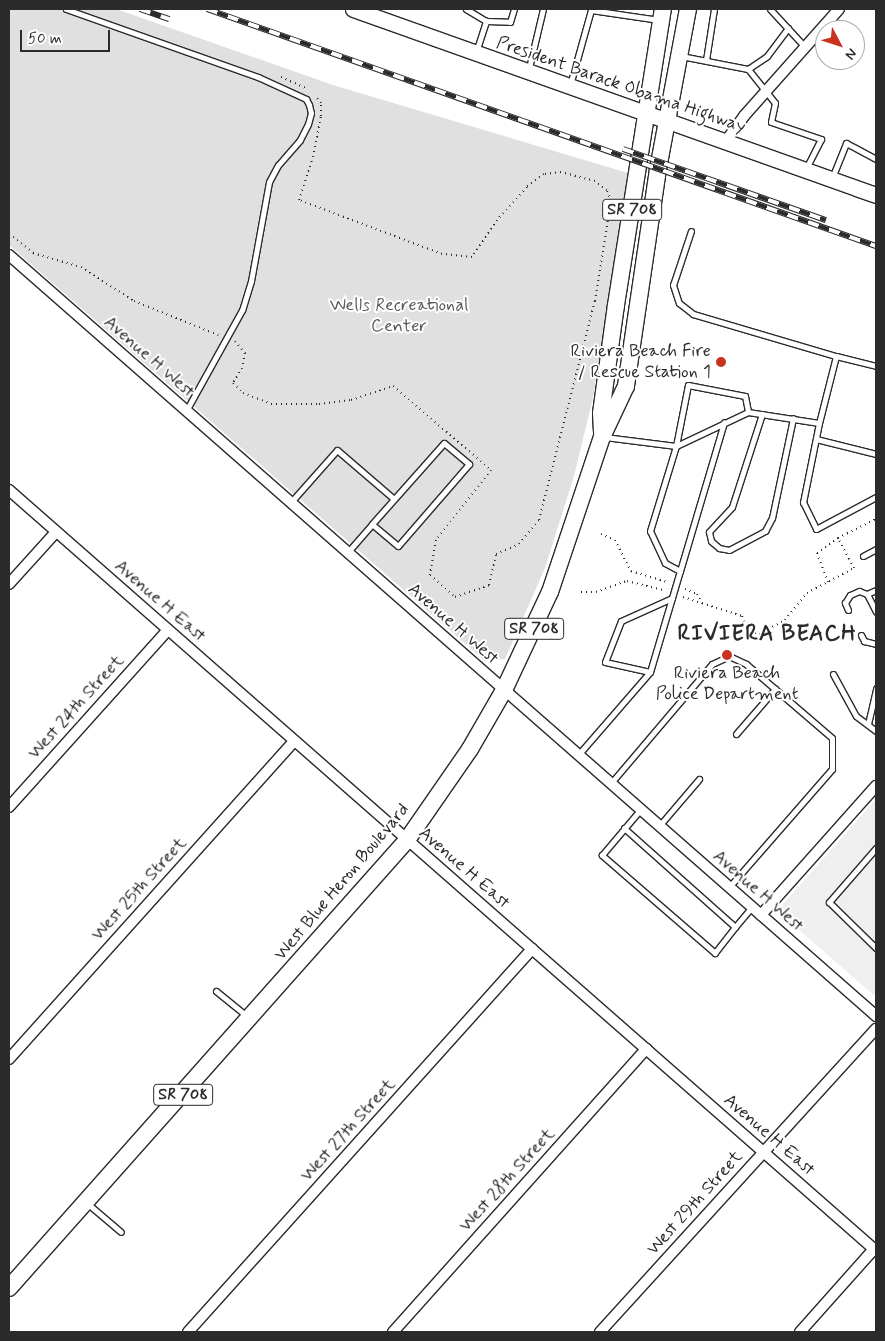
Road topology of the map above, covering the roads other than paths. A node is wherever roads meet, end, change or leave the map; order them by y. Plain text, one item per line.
1 (66, 9) edge
2 (353, 9) edge
3 (466, 9) edge
4 (514, 9) edge
5 (543, 9) edge
6 (590, 9) edge
7 (688, 9) edge
8 (714, 9) edge
9 (770, 9) edge
10 (839, 9) edge
11 (662, 14) edge
12 (486, 21) junction
13 (788, 28) junction
14 (805, 47) junction
15 (476, 53) junction
16 (681, 56) junction
17 (706, 60) junction
18 (748, 69) junction
19 (528, 71) junction
20 (570, 85) junction
21 (765, 92) junction
22 (647, 114) junction
23 (669, 121) junction
24 (726, 141) junction
25 (876, 158) edge
26 (805, 170) junction
27 (831, 179) junction
28 (876, 195) edge
29 (691, 232) dead end
30 (9, 255) edge
31 (836, 356) junction
32 (876, 366) edge
33 (186, 411) junction
34 (748, 412) junction
35 (762, 414) junction
36 (793, 418) junction
37 (724, 422) junction
38 (819, 422) junction
39 (602, 437) junction
40 (816, 439) junction
41 (676, 446) junction
42 (876, 454) edge
43 (9, 490) edge
44 (876, 497) edge
45 (394, 499) junction
46 (291, 503) junction
47 (372, 524) junction
48 (56, 532) junction
49 (876, 549) edge
50 (347, 553) junction
51 (863, 556) dead end
52 (680, 571) junction
53 (9, 584) edge
54 (876, 590) edge
55 (867, 594) junction
56 (672, 598) junction
57 (848, 610) dead end
58 (876, 612) edge
59 (168, 630) junction
60 (861, 635) dead end
61 (876, 644) edge
62 (650, 672) junction
63 (833, 674) dead end
64 (876, 688) edge
65 (774, 689) junction
66 (504, 690) junction
67 (868, 724) junction
68 (876, 731) edge
69 (736, 734) dead end
70 (294, 741) junction
71 (578, 755) junction
72 (699, 779) dead end
73 (611, 784) junction
74 (876, 786) edge
75 (9, 807) edge
76 (640, 809) junction
77 (660, 826) junction
78 (624, 828) junction
79 (407, 840) junction
80 (876, 848) edge
81 (729, 888) junction
82 (752, 907) junction
83 (761, 915) junction
84 (735, 927) junction
85 (876, 948) edge
86 (532, 949) junction
87 (216, 991) dead end
88 (876, 1016) edge
89 (250, 1019) junction
90 (876, 1030) edge
91 (646, 1049) junction
92 (9, 1059) edge
93 (763, 1152) junction
94 (86, 1202) junction
95 (121, 1232) dead end
96 (875, 1250) edge
97 (9, 1288) edge
98 (188, 1332) edge
99 (392, 1332) edge
100 (600, 1332) edge
101 (800, 1332) edge

1 - 33 lane
2 - 15 main road, President Barack Obama Highway
3 - 12 lane
4 - 12 lane
5 - 19 lane
6 - 11 lane
6 - 20 lane
7 - 16 main road, West Blue Heron Boulevard / SR 708
8 - 17 lane
9 - 13 lane
10 - 14 street
11 - 22 main road, West Blue Heron Boulevard / SR 708
12 - 15 lane
13 - 14 lane
13 - 18 lane
14 - 21 street
15 - 19 main road, President Barack Obama Highway
16 - 17 lane
16 - 23 main road, West Blue Heron Boulevard / SR 708
17 - 18 lane
18 - 21 lane
19 - 20 main road, President Barack Obama Highway
20 - 22 main road, President Barack Obama Highway
21 - 24 street
21 - 26 lane
22 - 23 main road, President Barack Obama Highway
22 - 39 main road, West Blue Heron Boulevard / SR 708
23 - 24 main road, President Barack Obama Highway
23 - 39 main road, West Blue Heron Boulevard / SR 708
24 - 26 main road, President Barack Obama Highway
25 - 27 lane
26 - 27 main road, President Barack Obama Highway
27 - 28 main road, President Barack Obama Highway
29 - 31 lane
30 - 33 street, Avenue H West
31 - 32 lane
31 - 38 lane
33 - 46 street, Avenue H West
34 - 35 lane
34 - 37 lane
34 - 41 lane
35 - 36 lane
35 - 36 lane
36 - 38 lane
37 - 41 lane
37 - 52 lane
38 - 40 lane
39 - 41 lane
39 - 66 main road, West Blue Heron Boulevard / SR 708
40 - 42 lane
40 - 44 lane
41 - 52 lane
43 - 48 street, Avenue H East
45 - 46 lane
45 - 47 lane
45 - 47 lane
46 - 50 street, Avenue H West
47 - 50 lane
48 - 53 street
48 - 59 street, Avenue H East
49 - 51 lane
50 - 66 street, Avenue H West
52 - 56 lane
54 - 55 lane
55 - 57 lane
55 - 58 lane
56 - 62 lane
56 - 62 lane
59 - 70 street, Avenue H East
59 - 75 street, West 24th Street
60 - 61 lane
62 - 71 lane
63 - 67 lane
64 - 67 lane
65 - 69 lane
65 - 73 lane
65 - 81 lane
66 - 71 street, Avenue H West
66 - 79 main road, West Blue Heron Boulevard / SR 708
67 - 68 lane
70 - 79 street, Avenue H East
70 - 92 street, West 25th Street
71 - 73 street, Avenue H West
72 - 77 lane
73 - 76 street, Avenue H West
74 - 83 street
76 - 77 street, Avenue H West
76 - 78 lane
77 - 81 street, Avenue H West
78 - 84 lane
78 - 84 lane
79 - 86 street, Avenue H East
79 - 89 main road, West Blue Heron Boulevard / SR 708
80 - 85 lane
81 - 82 street, Avenue H West
82 - 83 street, Avenue H West
82 - 84 lane
83 - 88 street, Avenue H West
86 - 91 street, Avenue H East
86 - 98 street, West 27th Street
87 - 89 lane
89 - 94 main road, West Blue Heron Boulevard / SR 708
90 - 93 street, West 29th Street
91 - 93 street, Avenue H East
91 - 99 street, West 28th Street
93 - 96 street, Avenue H East
93 - 100 street, West 29th Street
94 - 95 lane
94 - 97 main road, West Blue Heron Boulevard / SR 708
96 - 101 street

